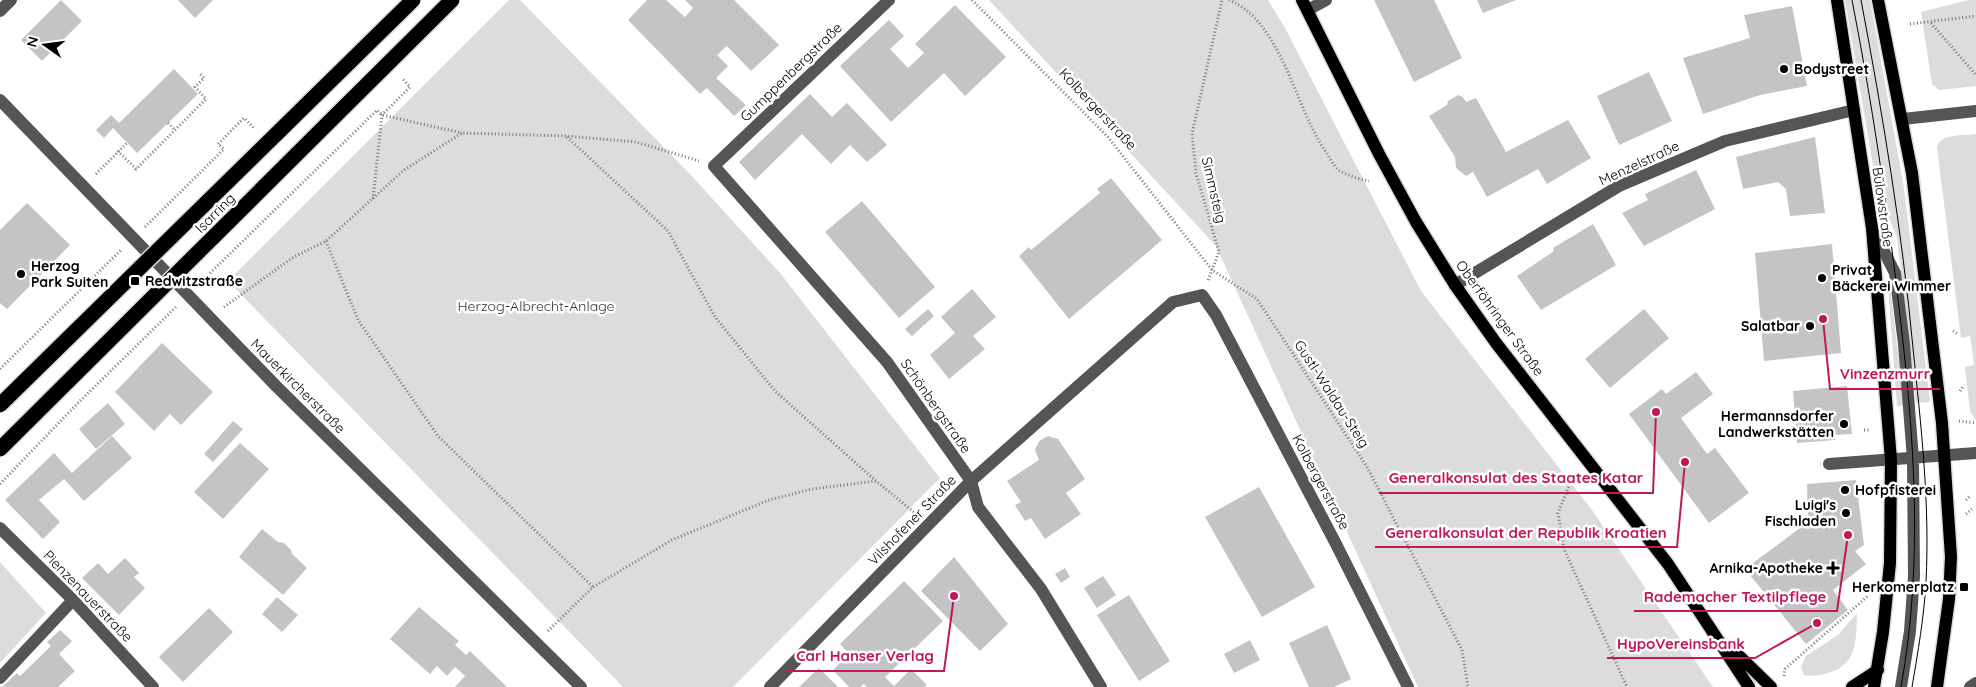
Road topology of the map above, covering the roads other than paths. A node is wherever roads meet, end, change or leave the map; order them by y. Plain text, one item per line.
1 (11, 0) edge
2 (413, 0) edge
3 (452, 0) edge
4 (889, 0) edge
5 (1326, 0) edge
6 (1838, 0) edge
7 (1878, 0) edge
8 (1305, 5) edge
9 (0, 11) edge
10 (0, 100) edge
11 (1854, 110) junction
12 (1976, 111) edge
13 (1903, 119) junction
14 (714, 166) joint
15 (1872, 228) junction
16 (1455, 285) junction
17 (1202, 295) joint
18 (0, 405) edge
19 (0, 448) edge
20 (1976, 453) edge
21 (1944, 456) junction
22 (1913, 459) junction
23 (1891, 460) junction
24 (1829, 464) dead end
25 (971, 481) junction
26 (0, 528) edge
27 (73, 600) junction
28 (1711, 629) junction
29 (1878, 670) junction
30 (0, 678) edge
31 (1976, 683) edge
32 (153, 687) edge
33 (581, 687) edge
34 (770, 687) edge
35 (1101, 687) edge
36 (1408, 687) edge
37 (1749, 687) edge
38 (1771, 687) edge
39 (1852, 687) edge
40 (1874, 687) edge
41 (1902, 687) edge
42 (1937, 687) edge
43 (1970, 687) edge

1 - 9 street
2 - 18 highway, Isarring, bridge
3 - 19 highway, Isarring, bridge
4 - 14 street, Gumppenbergstraße
5 - 8 street
6 - 11 main road, Bülowstraße
7 - 13 main road
8 - 16 main road, Oberföhringer Straße
10 - 33 street, Mauerkircherstraße
11 - 15 main road, Bülowstraße
11 - 16 street, Menzelstraße
12 - 13 street
13 - 21 main road
14 - 25 street, Schönbergstraße
15 - 22 street
15 - 23 main road, Bülowstraße
16 - 28 main road, Oberföhringer Straße
17 - 25 street, Vilshofener Straße
17 - 36 street, Kolbergerstraße
20 - 21 street
21 - 22 street
21 - 42 main road
22 - 23 street
22 - 41 street
23 - 24 street
23 - 29 main road, Bülowstraße
25 - 34 street, Vilshofener Straße
25 - 35 street, Schönbergstraße
26 - 27 street, Pienzenauerstraße
27 - 30 street
27 - 32 street, Pienzenauerstraße
28 - 37 main road, Oberföhringer Straße
28 - 38 main road, Oberföhringer Straße
29 - 39 main road
29 - 40 main road, Bülowstraße
31 - 43 street

